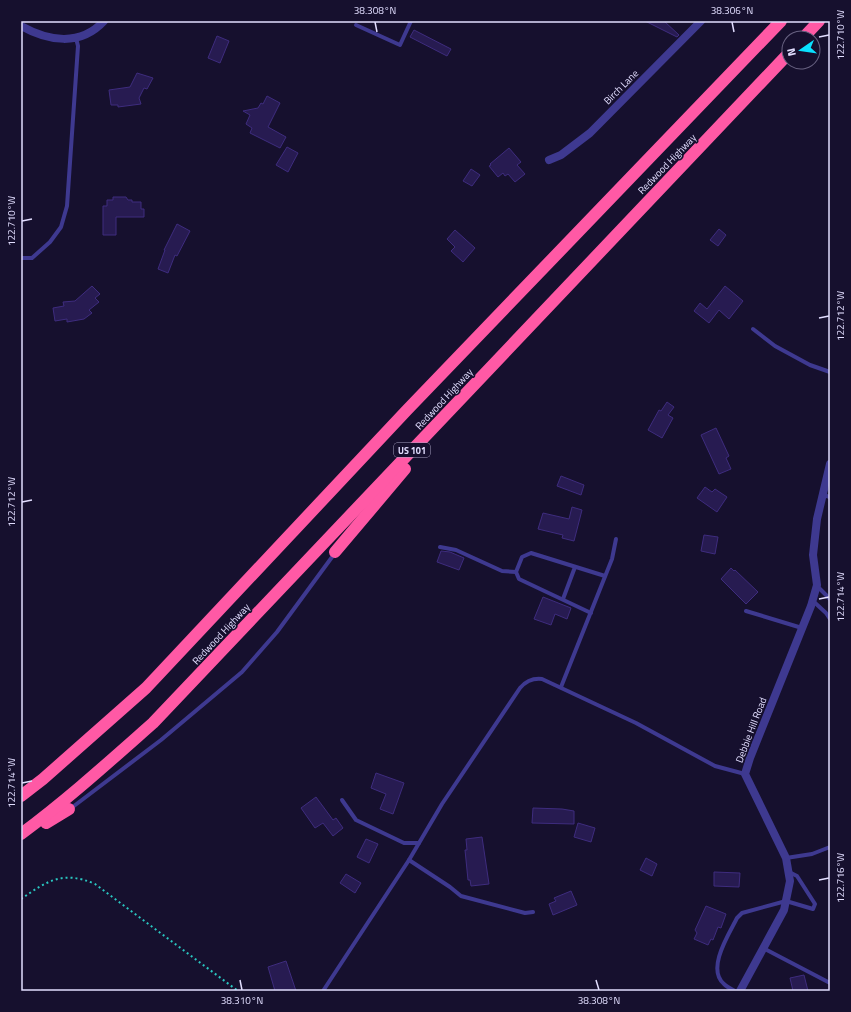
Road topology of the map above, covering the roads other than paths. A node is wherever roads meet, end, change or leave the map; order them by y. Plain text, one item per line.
1 (104, 21) edge
2 (411, 21) edge
3 (701, 21) edge
4 (781, 21) edge
5 (819, 21) edge
6 (356, 25) dead end
7 (21, 26) edge
8 (811, 30) edge
9 (76, 38) junction
10 (781, 61) edge
11 (549, 160) dead end
12 (21, 258) edge
13 (753, 329) dead end
14 (830, 372) edge
15 (481, 378) junction
16 (830, 464) edge
17 (826, 496) edge
18 (616, 539) dead end
19 (440, 546) dead end
20 (336, 552) joint
21 (575, 566) junction
22 (516, 572) junction
23 (606, 576) junction
24 (817, 586) junction
25 (563, 599) junction
26 (830, 599) edge
27 (812, 601) junction
28 (746, 611) dead end
29 (591, 613) junction
30 (830, 619) edge
31 (802, 628) junction
32 (561, 688) junction
33 (745, 774) junction
34 (21, 796) edge
35 (342, 800) dead end
36 (69, 809) joint
37 (21, 834) edge
38 (21, 837) edge
39 (419, 843) junction
40 (830, 847) edge
41 (786, 858) junction
42 (409, 860) junction
43 (788, 872) junction
44 (786, 901) junction
45 (533, 912) dead end
46 (763, 948) junction
47 (830, 983) edge
48 (323, 991) edge
49 (735, 991) edge
50 (740, 991) edge

1 - 9 street
2 - 6 lane
3 - 11 street, Birch Lane
4 - 34 highway, Redwood Highway / US 101
5 - 8 highway
7 - 9 street
9 - 12 lane
10 - 15 highway, Redwood Highway / US 101
13 - 14 lane
15 - 20 highway
15 - 37 highway, Redwood Highway / US 101
16 - 17 street, Debbie Hill Road
17 - 24 street, Debbie Hill Road
18 - 23 lane
19 - 22 lane
20 - 36 lane
21 - 22 lane
21 - 23 lane
21 - 25 lane
22 - 25 lane
23 - 29 lane
24 - 26 lane
24 - 27 street, Debbie Hill Road
25 - 29 lane
27 - 30 lane
27 - 31 street, Debbie Hill Road
28 - 31 lane
29 - 32 lane
31 - 33 street, Debbie Hill Road
32 - 33 lane
32 - 39 lane
33 - 41 street, Debbie Hill Road
35 - 39 lane
36 - 38 highway
39 - 42 lane
40 - 41 lane
41 - 43 street, Debbie Hill Road
42 - 45 lane
42 - 48 lane
43 - 44 street, Debbie Hill Road
43 - 44 lane
44 - 46 street, Debbie Hill Road
44 - 49 lane
46 - 47 lane
46 - 50 street, Debbie Hill Road

